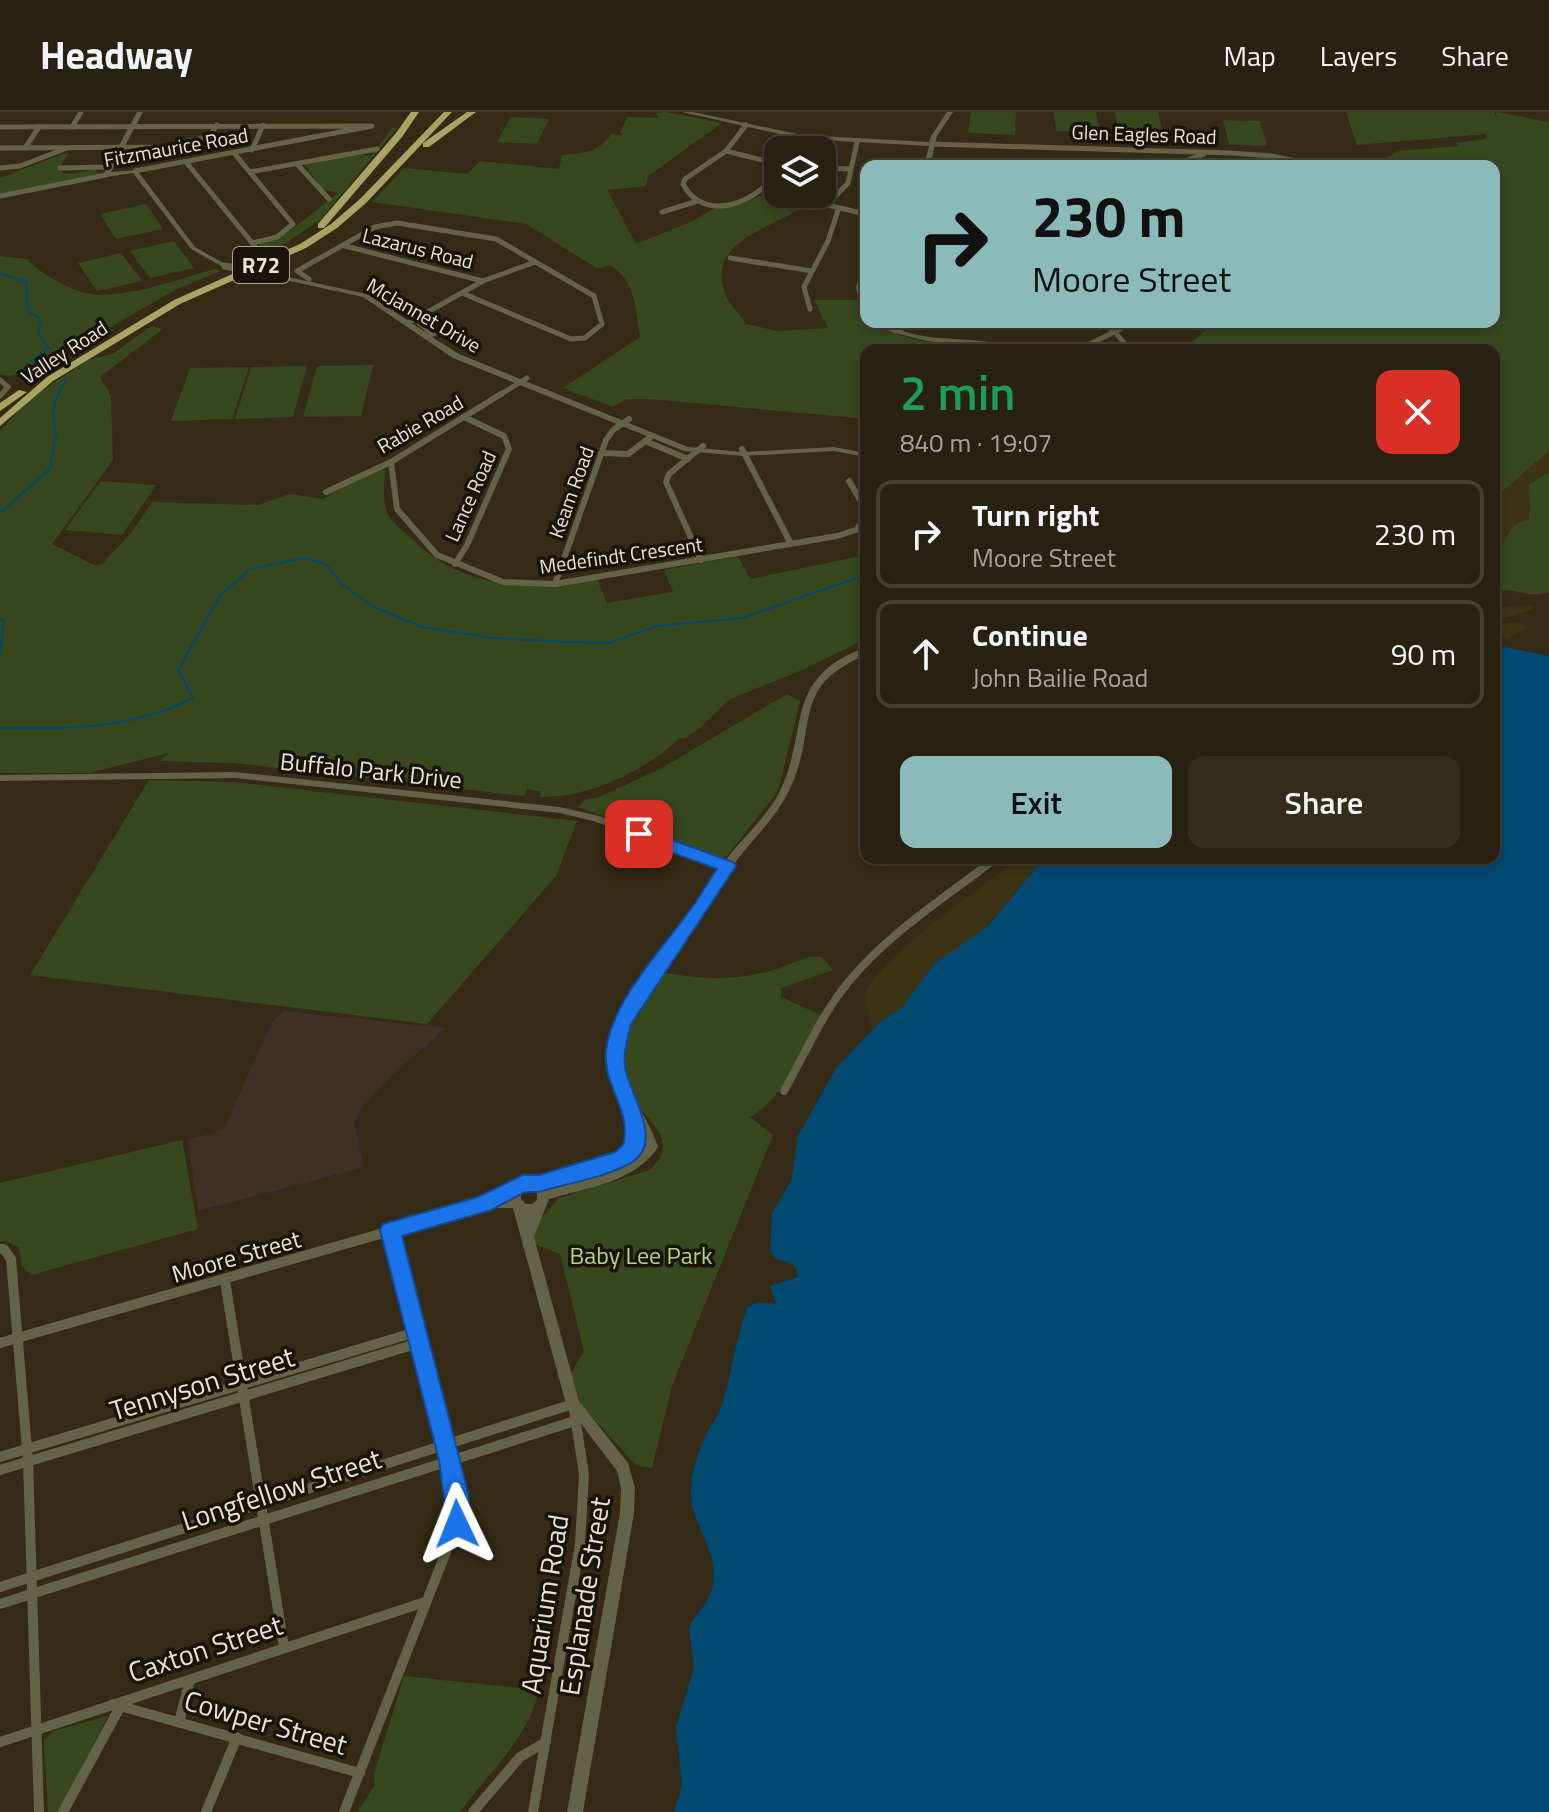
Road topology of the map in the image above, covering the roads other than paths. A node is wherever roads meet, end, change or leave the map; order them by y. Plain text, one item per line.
1 (81, 112) edge
2 (140, 112) edge
3 (415, 112) edge
4 (438, 112) edge
5 (448, 112) edge
6 (685, 112) edge
7 (950, 112) edge
8 (471, 113) edge
9 (217, 125) junction
10 (263, 125) junction
11 (746, 125) junction
12 (132, 126) junction
13 (0, 127) edge
14 (39, 127) junction
15 (72, 127) junction
16 (857, 142) junction
17 (930, 144) junction
18 (67, 147) junction
19 (120, 147) junction
20 (0, 148) edge
21 (25, 148) junction
22 (377, 149) dead end
23 (252, 150) junction
24 (726, 151) junction
25 (1204, 152) junction
26 (234, 153) junction
27 (928, 160) edge
28 (1190, 160) edge
29 (1290, 160) edge
30 (186, 162) junction
31 (764, 162) edge
32 (297, 164) junction
33 (0, 168) edge
34 (60, 168) dead end
35 (836, 168) edge
36 (850, 169) junction
37 (107, 171) junction
38 (135, 171) junction
39 (250, 172) junction
40 (764, 188) edge
41 (335, 194) dead end
42 (0, 196) edge
43 (363, 201) junction
44 (695, 202) junction
45 (838, 210) junction
46 (662, 212) dead end
47 (860, 213) edge
48 (321, 226) junction
49 (252, 243) junction
50 (345, 246) junction
51 (257, 249) dead end
52 (730, 258) dead end
53 (535, 262) junction
54 (812, 271) junction
55 (260, 273) junction
56 (306, 281) junction
57 (483, 281) junction
58 (462, 293) junction
59 (810, 309) dead end
60 (412, 321) junction
61 (889, 328) edge
62 (903, 328) edge
63 (1109, 328) edge
64 (1121, 328) edge
65 (895, 331) junction
66 (1114, 331) junction
67 (986, 344) edge
68 (1089, 344) edge
69 (1125, 344) edge
70 (46, 374) junction
71 (0, 380) edge
72 (524, 380) junction
73 (0, 397) edge
74 (0, 408) edge
75 (464, 417) junction
76 (626, 421) junction
77 (0, 423) edge
78 (649, 439) junction
79 (700, 449) junction
80 (742, 451) junction
81 (602, 453) junction
82 (860, 454) edge
83 (688, 459) junction
84 (391, 462) junction
85 (849, 481) dead end
86 (326, 492) dead end
87 (860, 500) edge
88 (860, 528) edge
89 (791, 544) junction
90 (701, 560) junction
91 (455, 564) junction
92 (555, 584) junction
93 (860, 653) edge
94 (0, 778) edge
95 (988, 864) edge
96 (727, 866) junction
97 (784, 1091) dead end
98 (633, 1111) junction
99 (514, 1190) junction
100 (541, 1194) junction
101 (484, 1204) junction
102 (518, 1205) junction
103 (390, 1230) junction
104 (527, 1238) junction
105 (0, 1249) edge
106 (225, 1281) junction
107 (17, 1338) junction
108 (418, 1338) junction
109 (0, 1343) edge
110 (242, 1390) junction
111 (573, 1404) junction
112 (578, 1420) junction
113 (445, 1445) junction
114 (27, 1449) junction
115 (0, 1457) edge
116 (450, 1460) junction
117 (28, 1461) junction
118 (0, 1470) edge
119 (262, 1504) junction
120 (264, 1519) junction
121 (33, 1576) junction
122 (0, 1587) edge
123 (34, 1593) junction
124 (425, 1602) junction
125 (0, 1604) edge
126 (284, 1647) junction
127 (190, 1680) junction
128 (116, 1705) junction
129 (179, 1722) junction
130 (37, 1729) junction
131 (237, 1737) junction
132 (0, 1742) edge
133 (546, 1742) junction
134 (360, 1773) junction
135 (39, 1812) edge
136 (63, 1812) edge
137 (206, 1812) edge
138 (344, 1812) edge
139 (473, 1812) edge
140 (533, 1812) edge
141 (575, 1812) edge

1 - 15 street
2 - 12 street
3 - 48 highway
4 - 48 highway, R72
5 - 43 highway, R72
6 - 11 street, Glen Eagles Road
7 - 17 street
8 - 43 highway
9 - 10 street
9 - 12 street
9 - 19 street
10 - 23 street
10 - 23 street, Fitzmaurice Road
11 - 16 street, Glen Eagles Road
11 - 24 street
12 - 15 street
12 - 19 street
13 - 14 street
14 - 15 street
14 - 21 street
16 - 17 street, Glen Eagles Road
16 - 36 street
17 - 25 street, Glen Eagles Road
17 - 27 street
18 - 19 street
18 - 21 street
18 - 33 street
19 - 37 street
20 - 21 street
22 - 32 street
23 - 26 street, Fitzmaurice Road
24 - 31 street
24 - 44 street
25 - 28 street
25 - 29 street, Glen Eagles Road
26 - 30 street, Fitzmaurice Road
26 - 39 street
30 - 38 street, Fitzmaurice Road
30 - 49 street
32 - 39 street
32 - 41 street
34 - 37 street
35 - 36 street
36 - 45 street
37 - 38 street, Fitzmaurice Road
37 - 42 street, Fitzmaurice Road
38 - 55 street, bridge
39 - 49 street
40 - 44 street
43 - 77 highway, Valley Road / R72
44 - 46 street
45 - 47 street
45 - 54 street
48 - 70 highway, Valley Road / R72
49 - 51 street
50 - 53 street
50 - 56 street
50 - 57 street, Lazarus Road
52 - 54 street
53 - 57 street
53 - 58 street
54 - 59 street
55 - 56 street, McJannet Drive
55 - 56 street, McJannet Drive
56 - 60 street, McJannet Drive
57 - 58 street
58 - 60 street
60 - 72 street, McJannet Drive
61 - 65 street
62 - 65 street
63 - 66 street
64 - 66 street
65 - 67 street
66 - 68 street
66 - 69 street
70 - 73 highway
70 - 74 highway, Valley Road / R72
71 - 73 street
72 - 75 street, Rabie Road
72 - 76 street, McJannet Drive
75 - 84 street, Rabie Road
75 - 91 street, Lance Road
76 - 78 street, McJannet Drive
76 - 79 street, McJannet Drive
76 - 81 street, Keam Road
78 - 79 street, McJannet Drive
78 - 81 street
78 - 83 street
79 - 80 street, McJannet Drive
79 - 83 street
80 - 82 street, McJannet Drive
80 - 89 street
81 - 92 street, Keam Road
83 - 90 street
84 - 86 street, Rabie Road
84 - 91 street, Medefindt Crescent
85 - 87 street
88 - 89 street, Medefindt Crescent
89 - 90 street, Medefindt Crescent
90 - 92 street, Medefindt Crescent
91 - 92 street, Medefindt Crescent
93 - 96 street
94 - 96 street, Buffalo Park Drive
95 - 97 street
96 - 98 street
98 - 100 street
98 - 100 street
99 - 100 street
99 - 101 street, Moore Street
99 - 102 street
100 - 102 street
100 - 104 street
101 - 102 street, Moore Street
101 - 103 street, Moore Street
102 - 104 street
103 - 106 street, Moore Street
103 - 108 street
104 - 111 street
105 - 107 street
106 - 107 street, Moore Street
106 - 110 street
107 - 109 street, Moore Street
107 - 114 street
108 - 110 street, Tennyson Street
108 - 113 street
110 - 114 street, Tennyson Street
110 - 117 street, Tennyson Street
110 - 119 street
111 - 112 street, Aquarium Road
111 - 113 street, Longfellow Street
111 - 141 street, Esplanade Street
112 - 116 street, Longfellow Street
112 - 133 street, Aquarium Road
113 - 116 street
113 - 119 street, Longfellow Street
114 - 115 street, Tennyson Street
114 - 117 street
116 - 120 street, Longfellow Street
116 - 124 street
117 - 118 street, Tennyson Street
117 - 121 street
119 - 120 street
119 - 121 street, Longfellow Street
120 - 123 street, Longfellow Street
120 - 126 street
121 - 122 street, Longfellow Street
121 - 123 street
123 - 125 street, Longfellow Street
123 - 130 street
124 - 126 street, Caxton Street
124 - 134 street
126 - 127 street, Caxton Street
127 - 128 street, Caxton Street
127 - 129 street
128 - 129 street, Cowper Street
128 - 130 street, Caxton Street
128 - 136 street
129 - 131 street, Cowper Street
130 - 132 street, Caxton Street
130 - 135 street
131 - 134 street, Cowper Street
131 - 137 street
133 - 139 street
133 - 140 street, Aquarium Road
134 - 138 street

